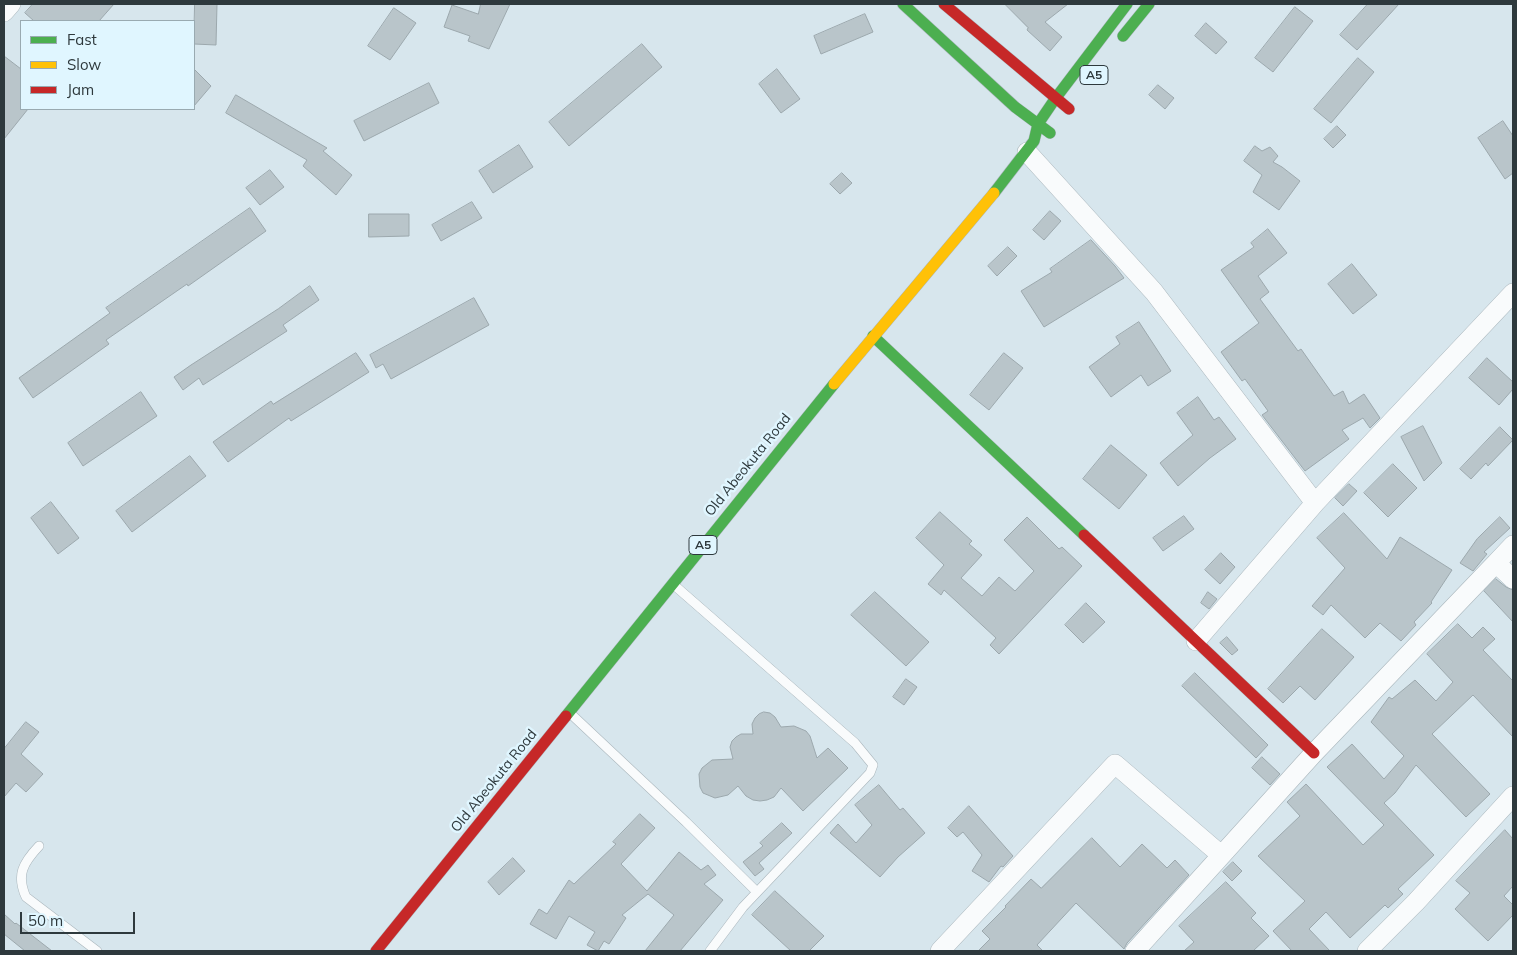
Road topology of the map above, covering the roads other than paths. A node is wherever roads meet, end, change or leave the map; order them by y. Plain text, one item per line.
1 (11, 4) edge
2 (903, 4) edge
3 (944, 4) edge
4 (1127, 4) edge
5 (1149, 4) edge
6 (4, 12) edge
7 (1116, 45) dead end
8 (1032, 76) junction
9 (1069, 81) junction
10 (1056, 99) junction
11 (1038, 124) junction
12 (1050, 133) junction
13 (1030, 147) junction
14 (1513, 294) edge
15 (873, 336) junction
16 (1315, 503) junction
17 (1513, 545) edge
18 (1496, 562) junction
19 (1513, 579) edge
20 (672, 583) junction
21 (1196, 641) junction
22 (569, 712) junction
23 (1314, 753) junction
24 (1513, 796) edge
25 (39, 846) dead end
26 (1221, 855) junction
27 (757, 892) junction
28 (97, 951) edge
29 (376, 951) edge
30 (710, 951) edge
31 (940, 951) edge
32 (1135, 951) edge
33 (1367, 951) edge

1 - 6 street
2 - 11 main road
3 - 8 main road
4 - 9 main road, Old Abeokuta Road / A5
5 - 7 main road
8 - 9 main road
8 - 10 main road
9 - 10 main road, Old Abeokuta Road / A5
10 - 11 main road, Old Abeokuta Road / A5
10 - 12 main road, Old Abeokuta Road / A5
11 - 12 main road
11 - 13 main road, Old Abeokuta Road / A5
12 - 13 main road, Old Abeokuta Road / A5
13 - 15 main road, Old Abeokuta Road / A5
13 - 16 street
14 - 16 street
15 - 20 main road, Old Abeokuta Road / A5
15 - 21 main road
16 - 21 street
17 - 18 street
18 - 19 street
18 - 23 street
20 - 22 main road, Old Abeokuta Road / A5
20 - 27 lane
21 - 23 main road
22 - 27 lane
22 - 29 main road, Old Abeokuta Road / A5
23 - 26 street
24 - 33 street
25 - 28 lane
26 - 31 street
26 - 32 street
27 - 30 lane

